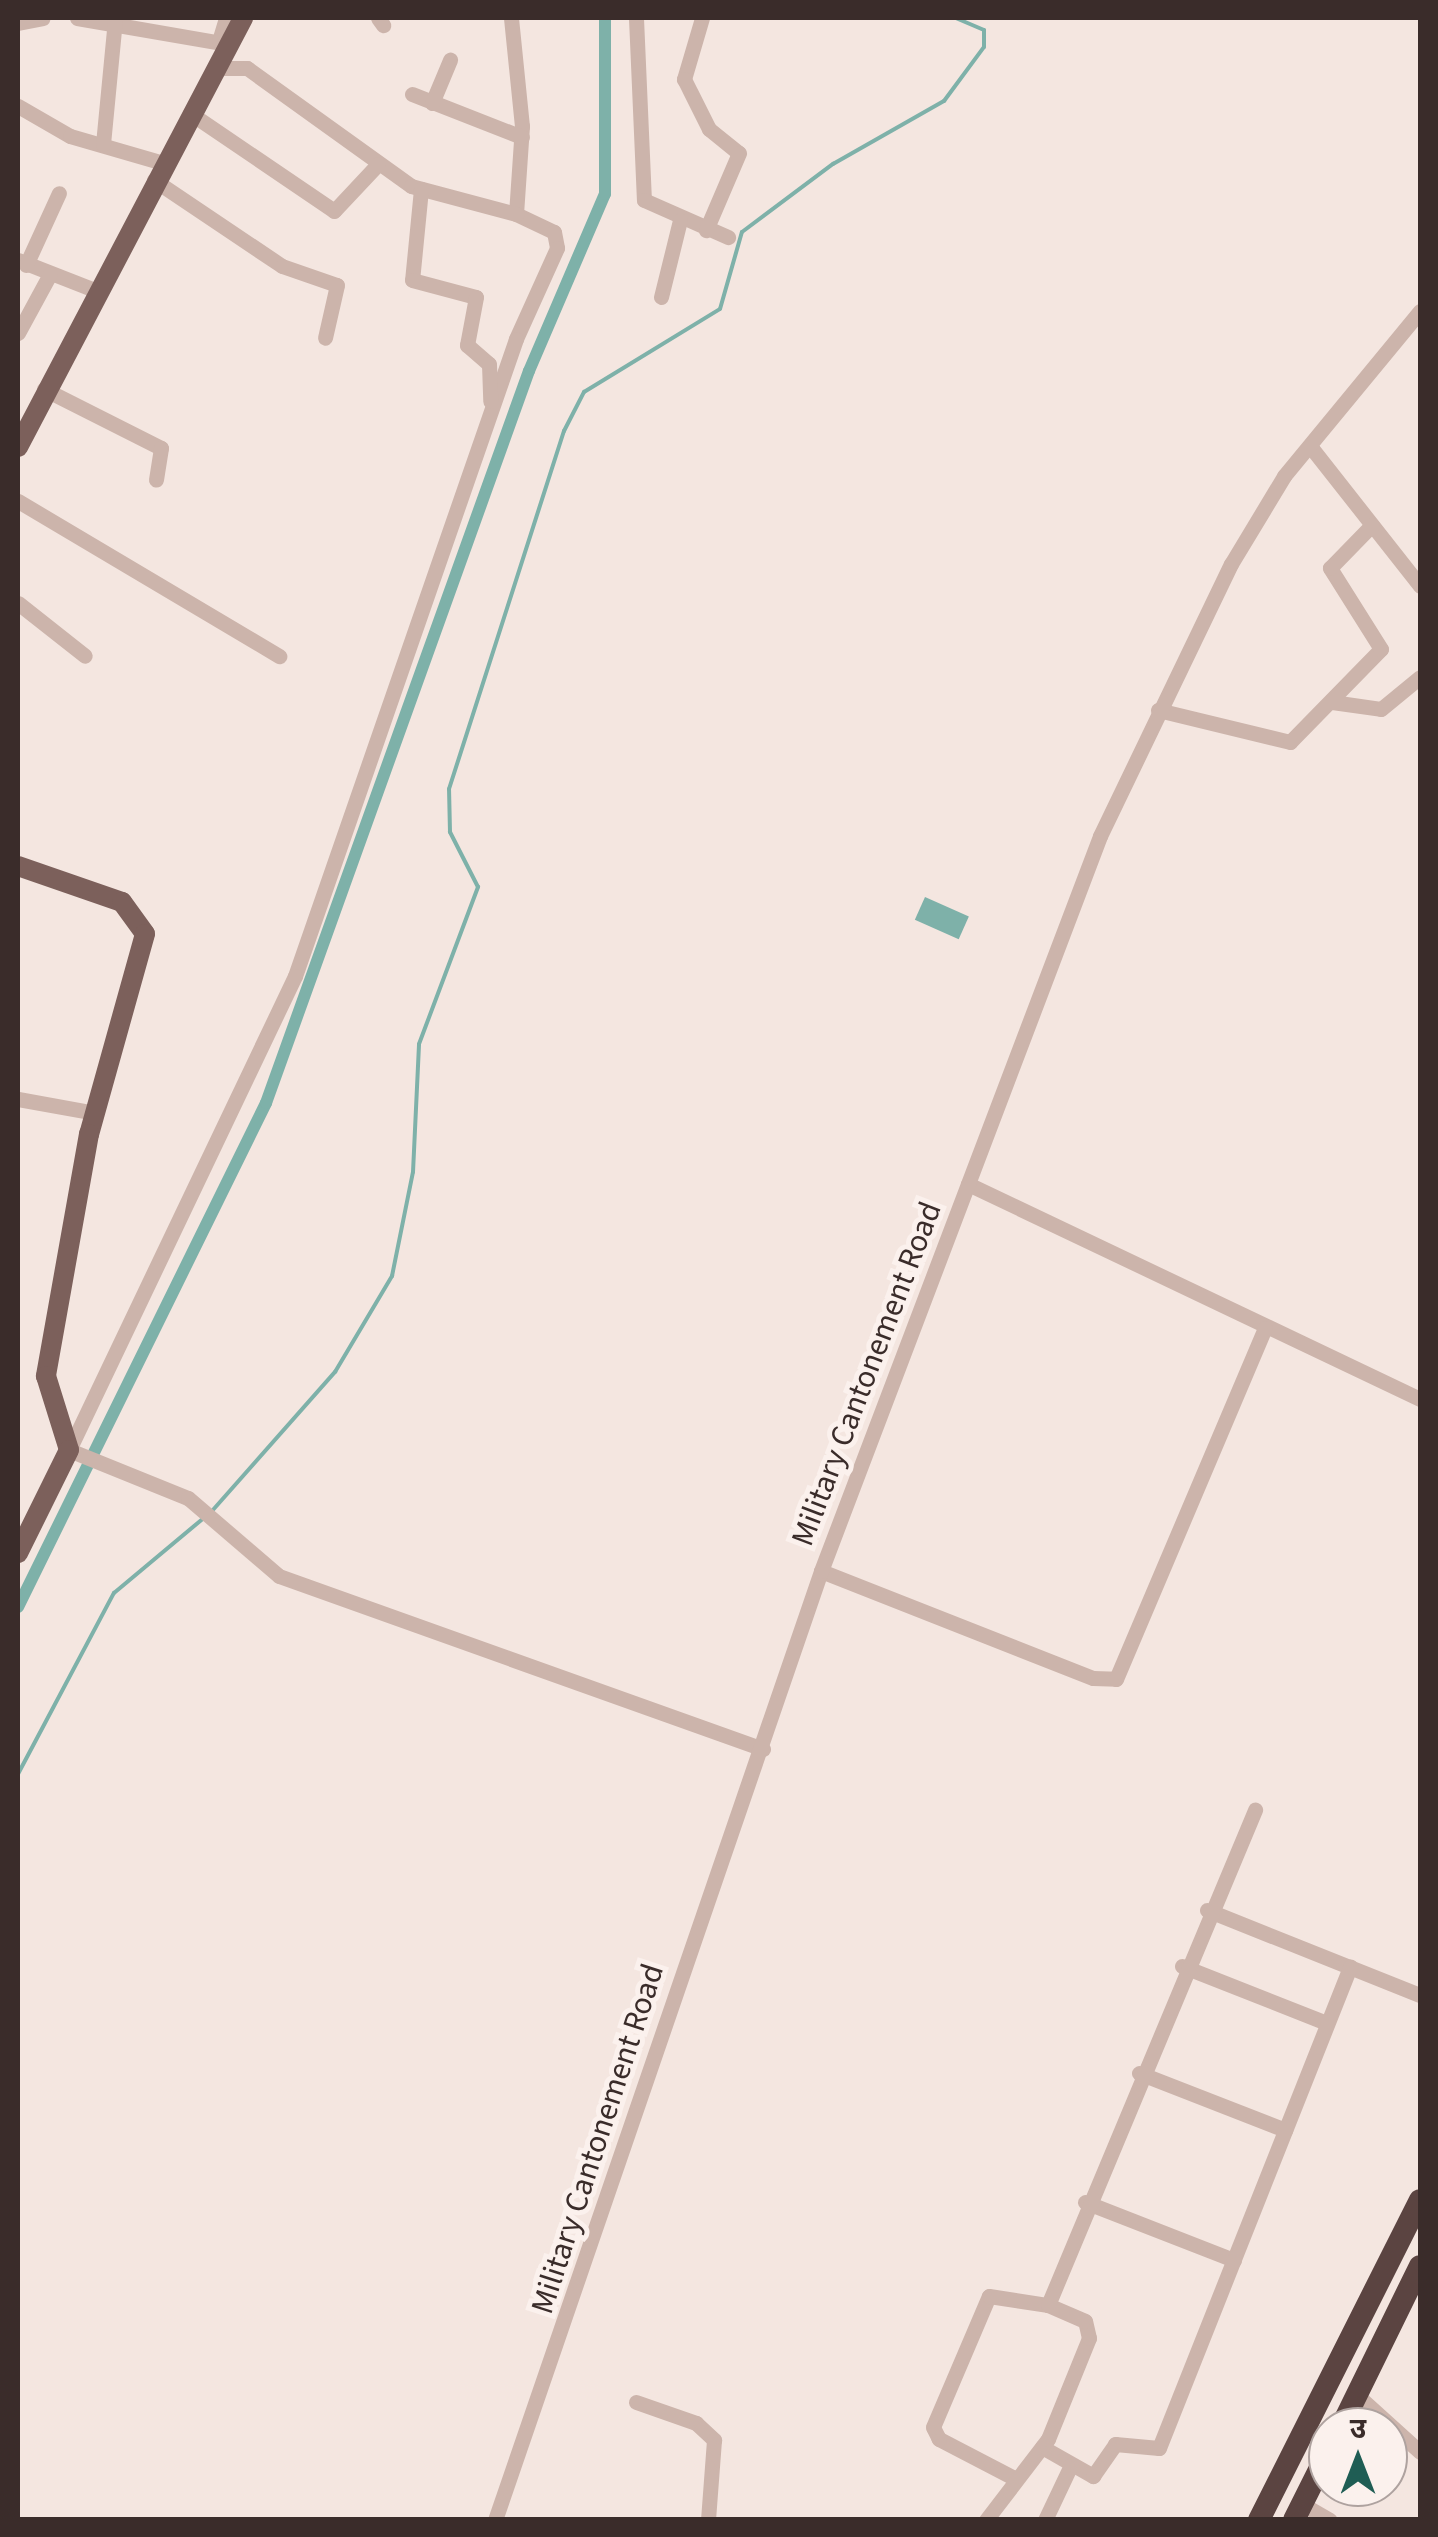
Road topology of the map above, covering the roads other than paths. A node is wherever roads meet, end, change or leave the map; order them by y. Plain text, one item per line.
1 (43, 18) edge
2 (77, 18) edge
3 (226, 18) edge
4 (243, 18) edge
5 (511, 18) edge
6 (636, 18) edge
7 (702, 18) edge
8 (116, 20) edge
9 (18, 22) edge
10 (178, 24) edge
11 (223, 43) junction
12 (450, 60) dead end
13 (214, 68) junction
14 (412, 94) dead end
15 (432, 103) junction
16 (18, 106) edge
17 (190, 113) junction
18 (522, 137) junction
19 (104, 144) junction
20 (378, 164) junction
21 (159, 172) junction
22 (421, 189) junction
23 (59, 193) dead end
24 (516, 214) junction
25 (680, 220) junction
26 (706, 230) junction
27 (728, 238) dead end
28 (22, 262) edge
29 (50, 274) junction
30 (96, 291) junction
31 (661, 296) dead end
32 (1420, 311) edge
33 (18, 333) edge
34 (325, 338) dead end
35 (44, 389) junction
36 (489, 416) junction
37 (19, 437) edge
38 (1310, 446) junction
39 (156, 480) dead end
40 (18, 500) edge
41 (1372, 525) junction
42 (1420, 586) edge
43 (18, 603) edge
44 (84, 656) dead end
45 (280, 656) dead end
46 (1420, 677) edge
47 (1332, 702) junction
48 (1158, 710) junction
49 (18, 866) edge
50 (18, 1099) edge
51 (95, 1113) junction
52 (968, 1184) junction
53 (1265, 1328) junction
54 (1420, 1399) edge
55 (74, 1453) junction
56 (18, 1553) edge
57 (821, 1571) junction
58 (763, 1749) junction
59 (1254, 1810) dead end
60 (1206, 1910) junction
61 (1182, 1966) junction
62 (1350, 1967) junction
63 (1420, 1995) edge
64 (1326, 2023) junction
65 (1139, 2073) junction
66 (1286, 2130) junction
67 (1420, 2200) edge
68 (1085, 2202) junction
69 (1234, 2260) junction
70 (1420, 2266) edge
71 (1048, 2305) junction
72 (1357, 2395) junction
73 (636, 2402) dead end
74 (1351, 2407) edge
75 (1042, 2447) junction
76 (1420, 2452) edge
77 (1071, 2466) junction
78 (1014, 2478) junction
79 (1298, 2512) edge
80 (995, 2517) edge
81 (499, 2518) edge
82 (708, 2520) edge
83 (1045, 2520) edge
84 (1259, 2520) edge
85 (1330, 2520) edge

1 - 9 street
2 - 8 street
3 - 11 street
4 - 11 main road
5 - 18 street
6 - 25 street
7 - 26 street
8 - 10 street
8 - 19 street
10 - 11 street
11 - 13 main road
12 - 15 street
13 - 17 main road
13 - 20 street
14 - 15 street
15 - 18 street
16 - 19 street
17 - 20 street
17 - 21 main road
18 - 24 street
19 - 21 street
20 - 22 street
21 - 30 main road
21 - 34 street
22 - 24 street
22 - 36 street
23 - 28 street
24 - 36 street
25 - 26 street
25 - 31 street
26 - 27 street
28 - 29 street
29 - 30 street
29 - 33 street
30 - 35 main road
32 - 38 street, Military Cantonement Road
35 - 37 main road
35 - 39 street
36 - 55 street
38 - 41 street
38 - 48 street, Military Cantonement Road
40 - 45 street
41 - 42 street
41 - 47 street
43 - 44 street
46 - 47 street
47 - 48 street
48 - 52 street, Military Cantonement Road
49 - 51 main road
50 - 51 street
51 - 55 main road
52 - 53 street
52 - 57 street, Military Cantonement Road
53 - 54 street
53 - 57 street
55 - 56 main road
55 - 58 street
57 - 58 street, Military Cantonement Road
58 - 81 street, Military Cantonement Road
59 - 60 street
60 - 61 street
60 - 62 street
61 - 64 street
61 - 65 street
62 - 63 street
62 - 64 street
64 - 66 street
65 - 66 street
65 - 68 street
66 - 69 street
67 - 84 highway
68 - 69 street
68 - 71 street
69 - 77 street
70 - 72 highway
71 - 75 street
71 - 78 street
72 - 74 highway
72 - 76 street
73 - 82 street
75 - 77 street
75 - 78 street
77 - 83 street
78 - 80 street
79 - 85 street

